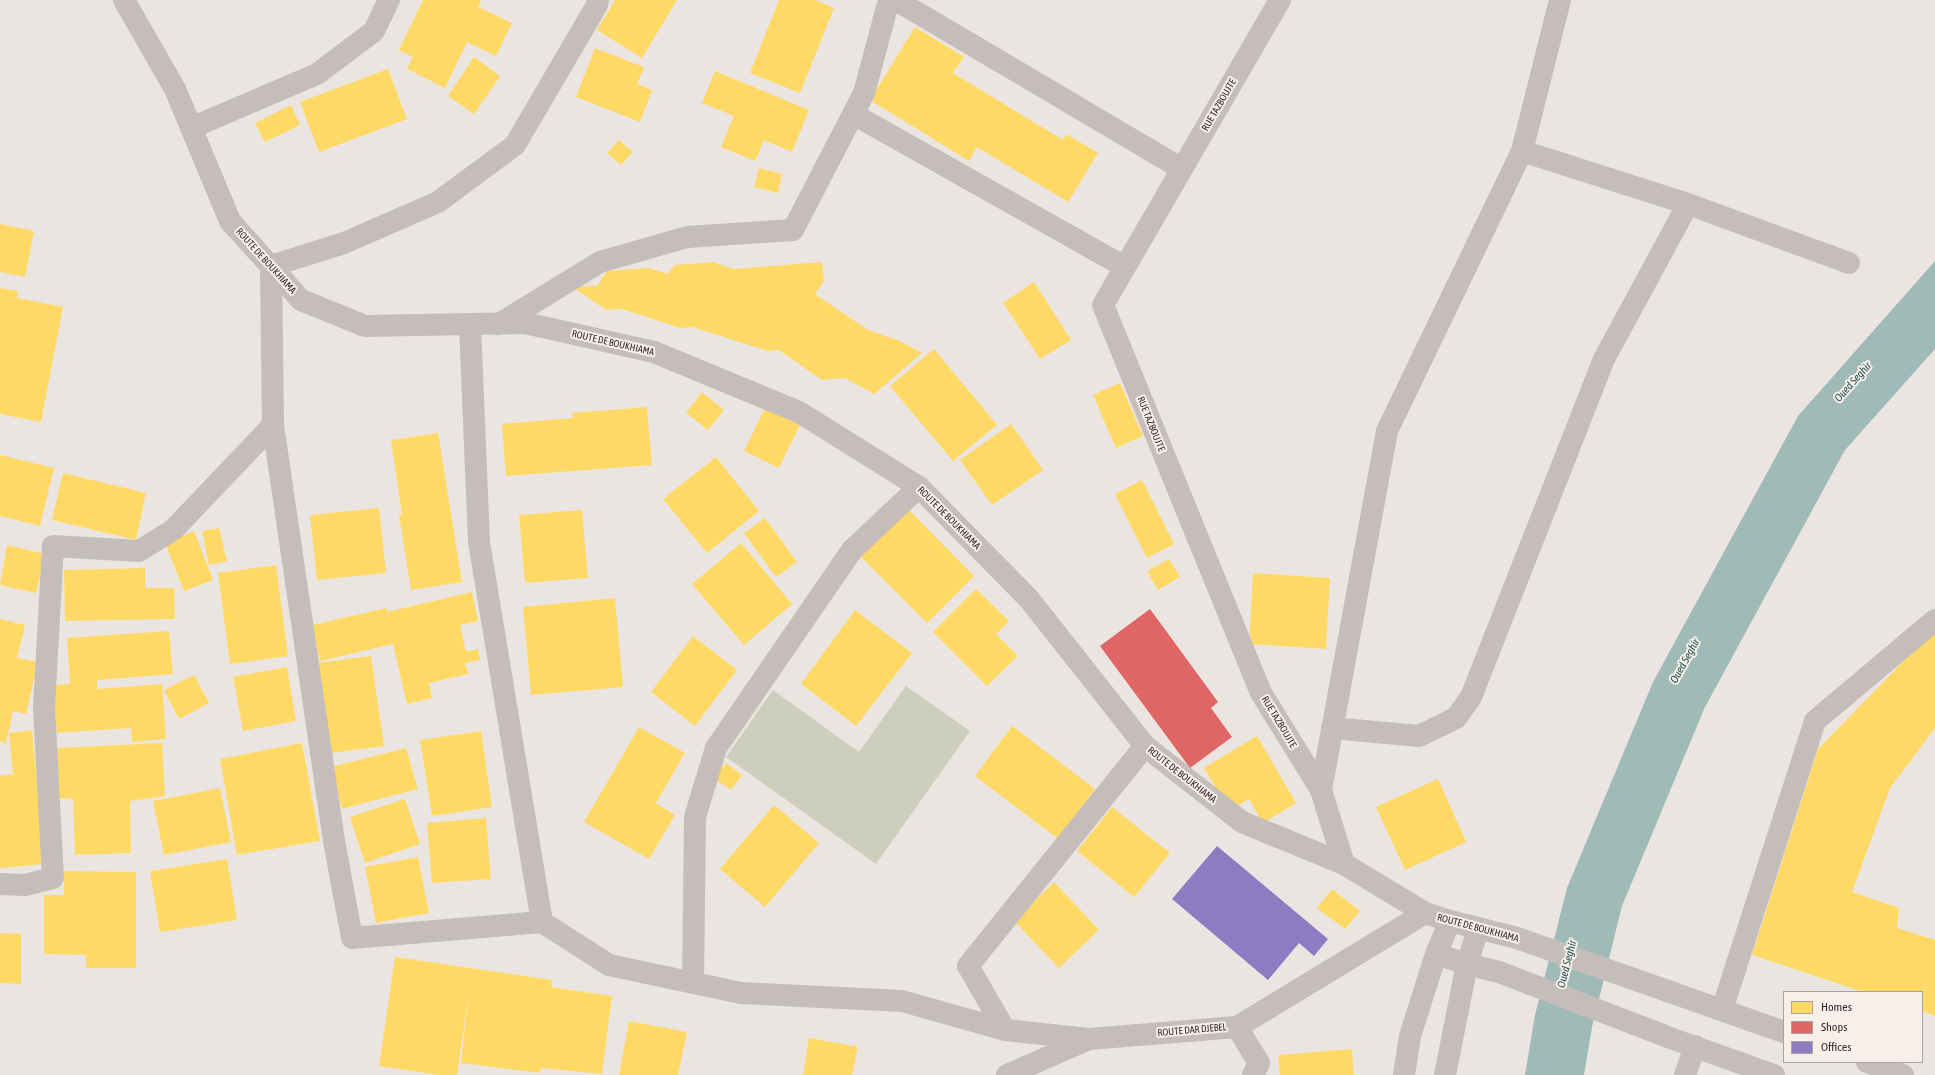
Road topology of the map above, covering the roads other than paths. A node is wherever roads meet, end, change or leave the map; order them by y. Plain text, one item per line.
1 (124, 0) edge
2 (389, 0) edge
3 (598, 0) edge
4 (889, 0) edge
5 (896, 0) edge
6 (1280, 0) edge
7 (1560, 0) edge
8 (853, 114) junction
9 (191, 128) junction
10 (1522, 151) junction
11 (1182, 169) junction
12 (1688, 204) junction
13 (1849, 263) dead end
14 (271, 266) junction
15 (1125, 267) junction
16 (500, 324) junction
17 (470, 325) junction
18 (273, 425) junction
19 (919, 487) junction
20 (1935, 620) edge
21 (1332, 728) junction
22 (1145, 746) junction
23 (1321, 790) junction
24 (1344, 864) junction
25 (0, 884) edge
26 (1425, 913) junction
27 (1450, 921) junction
28 (542, 922) junction
29 (1478, 929) junction
30 (1436, 954) junction
31 (1467, 964) junction
32 (693, 983) junction
33 (1722, 1010) junction
34 (1237, 1027) junction
35 (1006, 1030) junction
36 (1783, 1032) edge
37 (1090, 1039) junction
38 (1695, 1046) junction
39 (1870, 1063) edge
40 (1007, 1075) edge
41 (1253, 1075) edge
42 (1404, 1075) edge
43 (1445, 1075) edge
44 (1685, 1075) edge
45 (1774, 1075) edge
46 (1903, 1075) edge

1 - 9 street, ROUTE DE BOUKHIAMA
2 - 9 street
3 - 14 street
4 - 8 street
5 - 11 street
6 - 11 street, RUE TAZBOUJTE
7 - 10 street
8 - 15 street
8 - 16 street
9 - 14 street, ROUTE DE BOUKHIAMA
10 - 12 street
10 - 21 street
11 - 15 street, RUE TAZBOUJTE
12 - 13 street
12 - 21 street
14 - 17 street, ROUTE DE BOUKHIAMA
14 - 18 street
15 - 23 street, RUE TAZBOUJTE
16 - 17 street, ROUTE DE BOUKHIAMA
16 - 19 street, ROUTE DE BOUKHIAMA
17 - 28 street
18 - 25 street
18 - 28 street
19 - 22 street, ROUTE DE BOUKHIAMA
19 - 32 street
20 - 33 street
21 - 23 street
22 - 24 street, ROUTE DE BOUKHIAMA
22 - 35 street
23 - 24 street, RUE TAZBOUJTE
24 - 26 street, ROUTE DE BOUKHIAMA
26 - 27 street, ROUTE DE BOUKHIAMA
26 - 34 street, ROUTE DAR DJEBEL
27 - 29 street, ROUTE DE BOUKHIAMA
27 - 30 street
28 - 32 street
29 - 31 street
29 - 33 street, ROUTE DE BOUKHIAMA
30 - 31 street
30 - 42 street
31 - 38 street
31 - 43 street
32 - 35 street
33 - 36 street, ROUTE DE BOUKHIAMA
34 - 37 street, ROUTE DAR DJEBEL
34 - 41 street
35 - 37 street
37 - 40 street, ROUTE DAR DJEBEL
38 - 44 street
38 - 45 street
39 - 46 street

